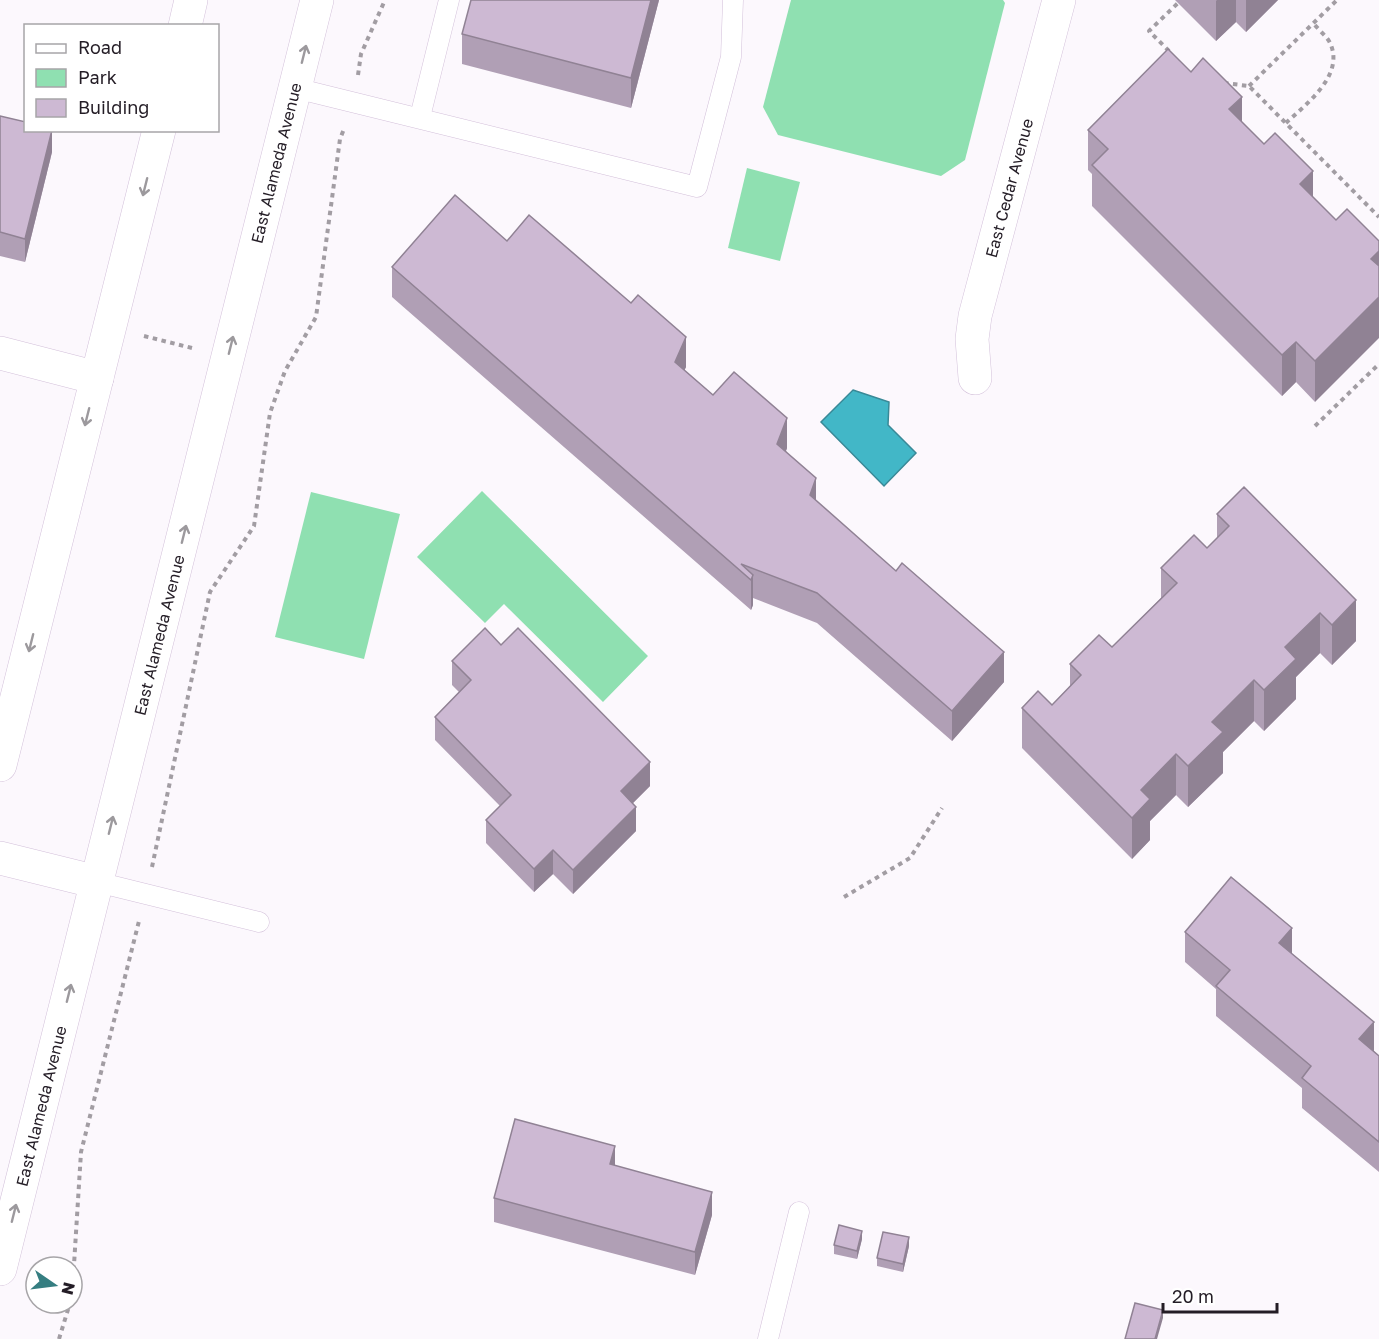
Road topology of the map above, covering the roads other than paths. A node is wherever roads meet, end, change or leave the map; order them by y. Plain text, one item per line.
1 (191, 0) edge
2 (317, 0) edge
3 (449, 0) edge
4 (733, 0) edge
5 (1059, 0) edge
6 (185, 24) edge
7 (295, 88) junction
8 (420, 117) junction
9 (158, 132) edge
10 (0, 353) edge
11 (97, 378) junction
12 (975, 378) dead end
13 (0, 765) edge
14 (0, 858) edge
15 (97, 882) junction
16 (259, 922) dead end
17 (799, 1212) dead end
18 (0, 1269) edge
19 (768, 1339) edge

1 - 6 main road
7 -> 2 main road, East Alameda Avenue
3 - 8 lane
4 - 8 lane
5 - 12 main road, East Cedar Avenue
7 - 8 lane
15 -> 7 main road, East Alameda Avenue
9 -> 11 main road
10 - 11 main road
11 -> 13 main road
14 - 15 main road
15 - 16 lane
18 -> 15 main road, East Alameda Avenue
17 - 19 lane

